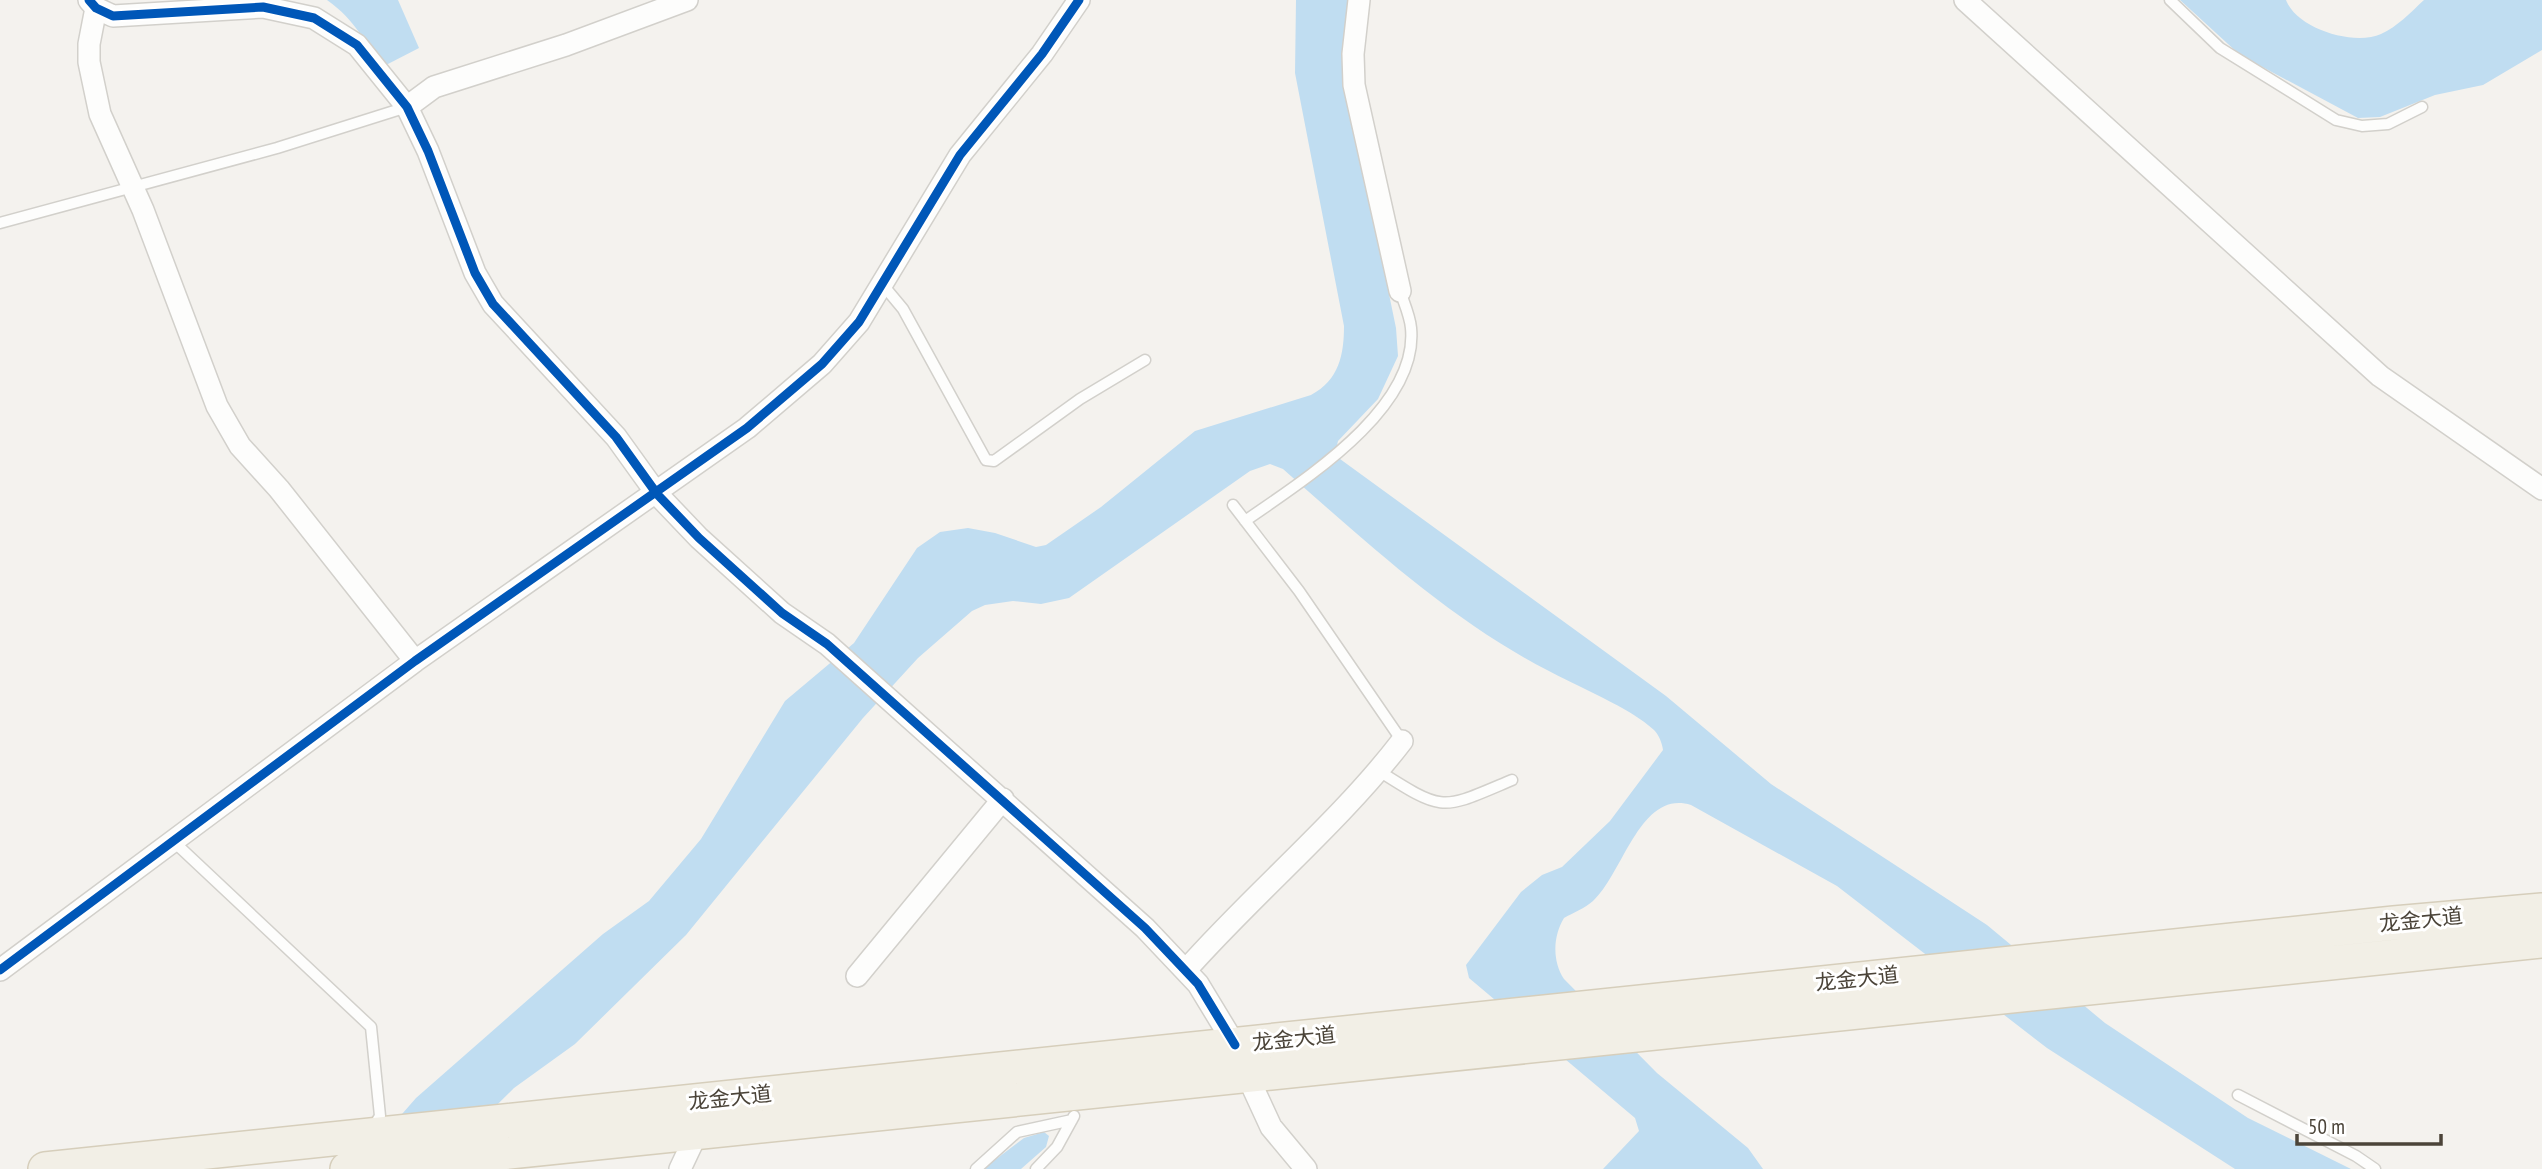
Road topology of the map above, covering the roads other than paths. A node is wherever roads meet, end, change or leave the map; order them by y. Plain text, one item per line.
1 (687, 0) edge
2 (1079, 0) edge
3 (1359, 0) edge
4 (1965, 0) edge
5 (2170, 0) edge
6 (93, 4) edge
7 (407, 107) junction
8 (2422, 107) dead end
9 (133, 186) junction
10 (0, 223) edge
11 (883, 285) junction
12 (1400, 291) joint
13 (1145, 360) dead end
14 (2542, 489) edge
15 (657, 494) junction
16 (1233, 506) dead end
17 (1245, 521) junction
18 (415, 662) junction
19 (1402, 741) joint
20 (1379, 771) junction
21 (1513, 780) dead end
22 (1003, 799) junction
23 (172, 840) junction
24 (2542, 910) edge
25 (2542, 942) edge
26 (0, 970) edge
27 (1186, 970) junction
28 (857, 976) dead end
29 (1235, 1045) junction
30 (1247, 1075) junction
31 (2238, 1095) dead end
32 (1076, 1107) junction
33 (697, 1133) junction
34 (368, 1135) junction
35 (354, 1168) edge
36 (45, 1169) edge
37 (347, 1169) edge
38 (680, 1169) edge
39 (976, 1169) edge
40 (1036, 1169) edge
41 (1306, 1169) edge
42 (2375, 1169) edge

1 - 7 street
2 - 11 street
3 - 12 street
4 - 14 street
5 - 8 lane
6 - 7 street
6 - 9 street
7 - 9 lane
7 - 15 street
9 - 10 lane
9 - 18 street
11 - 13 lane
11 - 15 street
12 - 17 lane
15 - 18 street
15 - 22 street
16 - 17 lane
17 - 19 lane
18 - 23 street
19 - 20 street
20 - 21 lane
20 - 27 street
22 - 27 street
22 - 28 street
23 - 26 street
23 - 34 lane
24 - 29 main road, 龙金大道
25 - 30 main road, 龙金大道
27 - 29 street
29 - 34 main road, 龙金大道
30 - 32 main road, 龙金大道
30 - 41 street
31 - 42 lane
32 - 33 main road, 龙金大道
32 - 39 lane
32 - 40 lane
33 - 35 main road, 龙金大道
33 - 38 street
34 - 36 main road, 龙金大道
35 - 37 main road, 龙金大道

